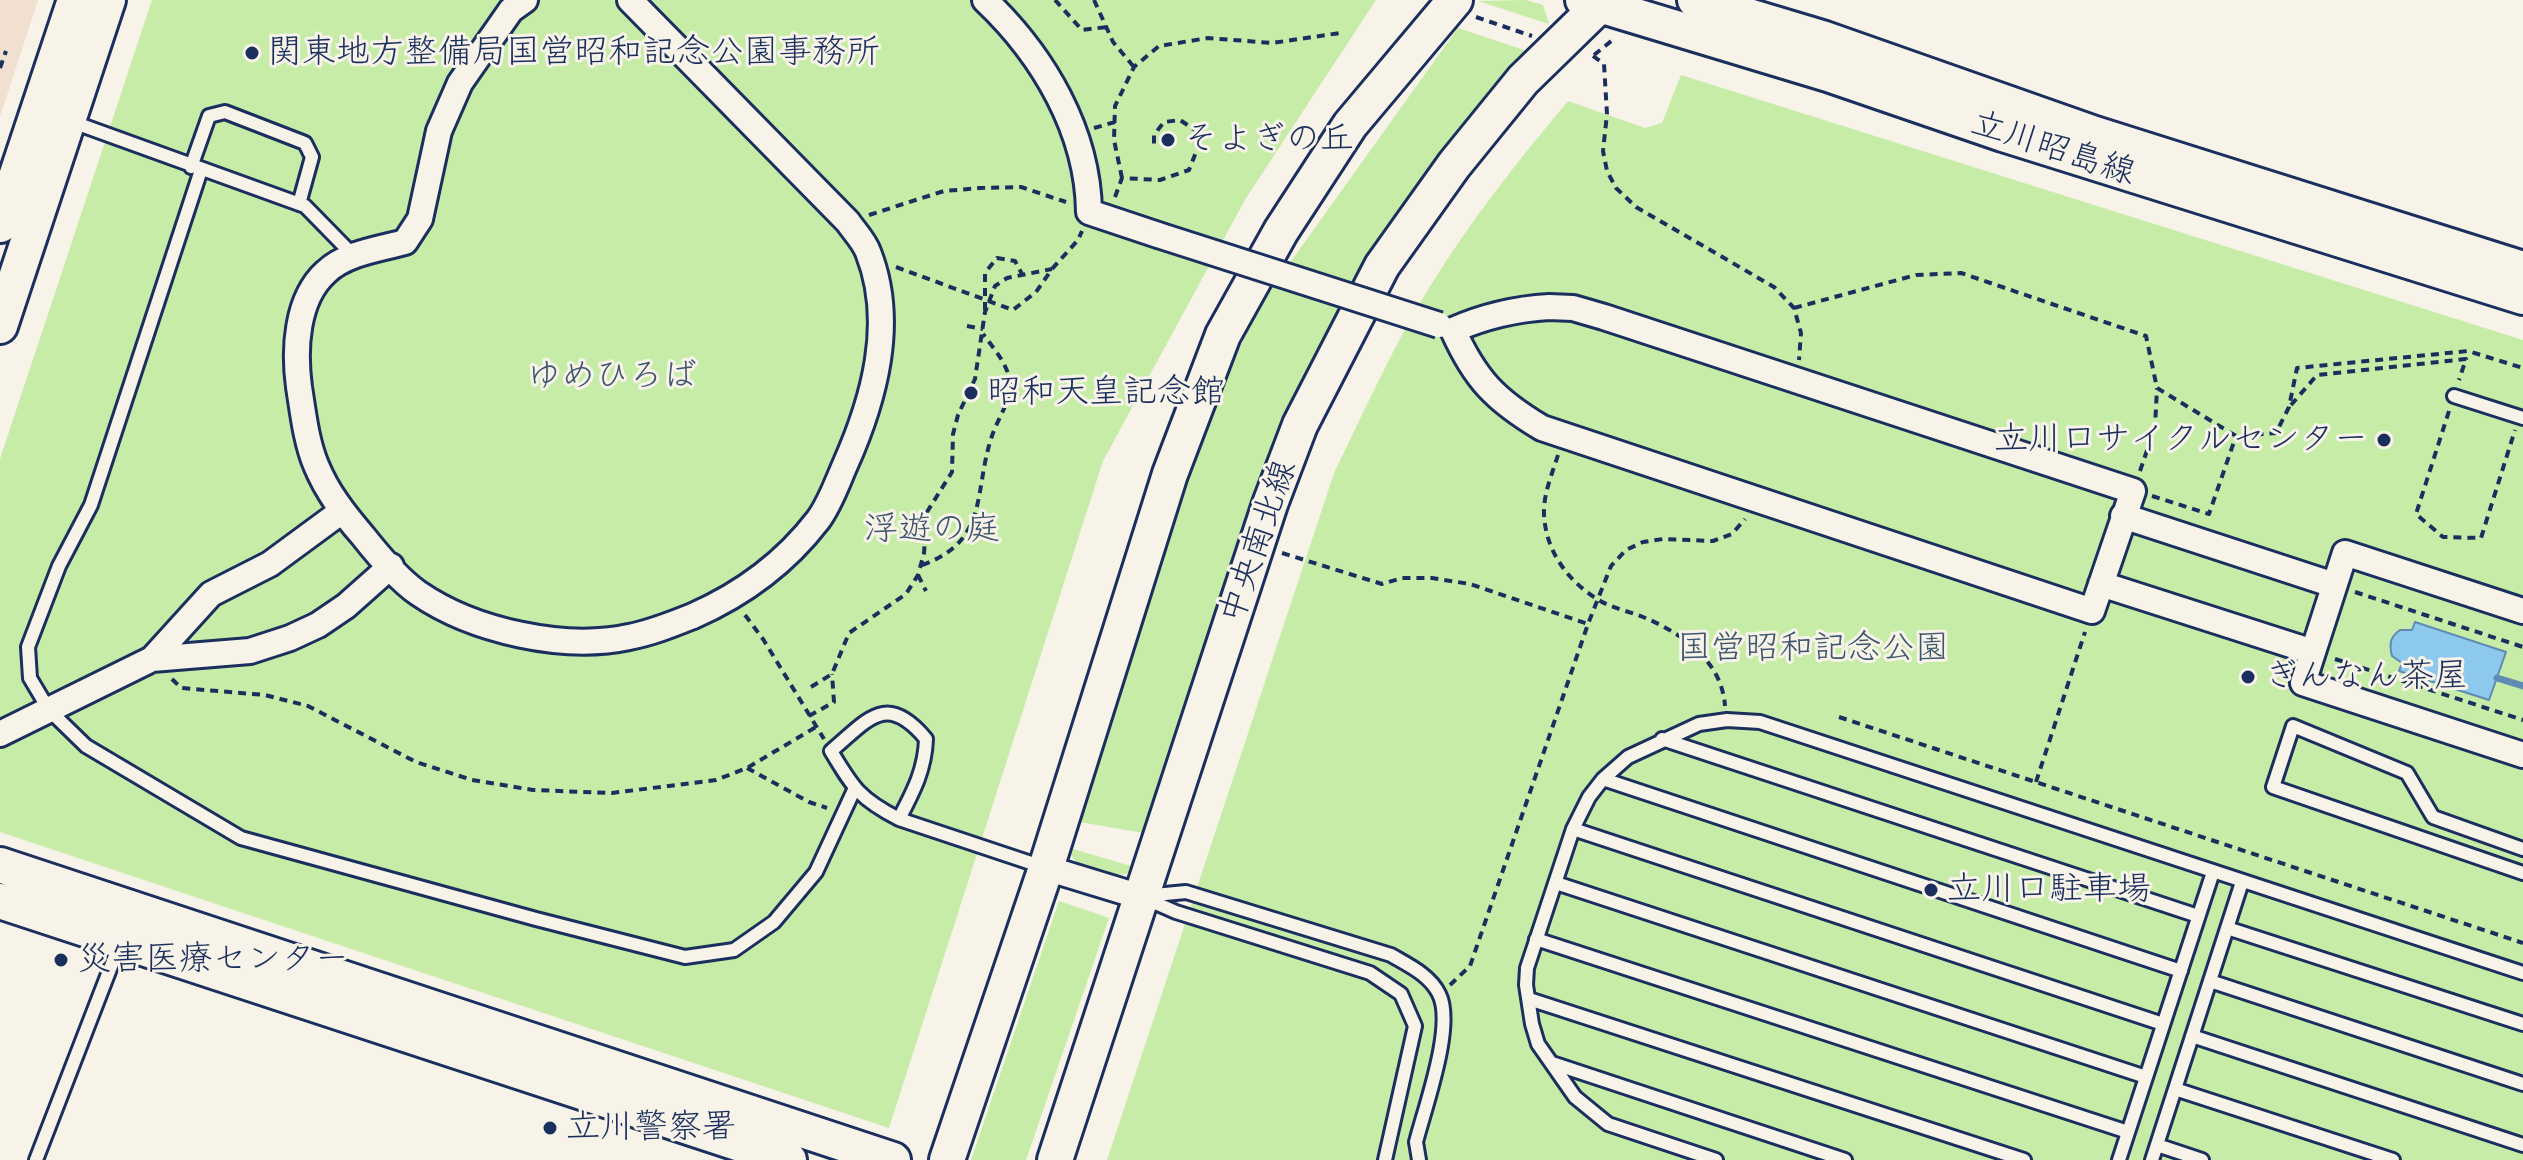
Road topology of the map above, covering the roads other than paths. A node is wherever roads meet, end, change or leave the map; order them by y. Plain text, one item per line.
1 (75, 0) edge
2 (108, 0) edge
3 (630, 0) edge
4 (985, 0) edge
5 (1455, 0) edge
6 (1695, 0) edge
7 (1596, 1) edge
8 (515, 3) edge
9 (1750, 10) edge
10 (67, 120) junction
11 (196, 168) junction
12 (299, 204) junction
13 (0, 225) edge
14 (354, 256) junction
15 (2523, 269) edge
16 (2523, 297) edge
17 (0, 326) edge
18 (1446, 328) junction
19 (2454, 396) road end
20 (2521, 417) edge
21 (342, 511) junction
22 (2123, 516) junction
23 (391, 566) junction
24 (2101, 584) junction
25 (2334, 585) junction
26 (2523, 611) edge
27 (2313, 652) junction
28 (152, 659) junction
29 (49, 710) junction
30 (0, 734) edge
31 (1662, 739) junction
32 (2523, 755) edge
33 (1603, 779) junction
34 (854, 790) junction
35 (899, 819) junction
36 (1573, 829) junction
37 (2523, 849) edge
38 (0, 865) edge
39 (1046, 868) junction
40 (2213, 872) junction
41 (2523, 873) edge
42 (2242, 882) junction
43 (1556, 883) junction
44 (1141, 897) junction
45 (0, 901) edge
46 (2198, 916) junction
47 (2227, 928) junction
48 (1536, 939) junction
49 (121, 942) junction
50 (2181, 971) junction
51 (2523, 973) edge
52 (2210, 981) junction
53 (1529, 999) junction
54 (2163, 1024) junction
55 (2523, 1024) edge
56 (2192, 1036) junction
57 (1552, 1063) junction
58 (2146, 1077) junction
59 (2523, 1084) edge
60 (2175, 1089) junction
61 (2128, 1132) junction
62 (2157, 1145) junction
63 (2523, 1145) edge
64 (36, 1160) edge
65 (789, 1160) edge
66 (893, 1160) edge
67 (947, 1160) edge
68 (1055, 1160) edge
69 (1385, 1160) edge
70 (1419, 1160) edge
71 (1716, 1160) edge
72 (1845, 1160) edge
73 (2024, 1160) edge
74 (2119, 1160) edge
75 (2152, 1160) edge
76 (2202, 1160) edge
77 (2393, 1160) edge

1 - 13 main road
2 - 10 main road
3 - 23 street
4 - 18 street, bridge
5 - 39 main road
6 - 9 main road, 立川昭島線
7 - 16 main road, 立川昭島線
7 - 44 main road, 中央南北線
8 - 14 street
9 - 15 main road, 立川昭島線
10 - 11 lane
10 - 17 main road
11 - 12 lane
11 - 12 lane
11 - 29 lane
12 - 14 lane
14 - 21 street
18 - 22 street
18 - 24 street
19 - 20 lane
21 - 23 street
21 - 28 street
22 - 24 street
22 - 25 street
23 - 28 street
24 - 27 street
25 - 26 street
25 - 27 street
27 - 32 street
28 - 29 street
29 - 30 street
29 - 34 lane
31 - 33 lane
31 - 40 lane
31 - 46 lane
33 - 36 lane
33 - 50 lane
34 - 35 lane
34 - 35 lane
35 - 39 lane
36 - 43 lane
36 - 54 lane
37 - 41 lane
38 - 66 main road
39 - 44 street
39 - 67 main road
40 - 42 lane
40 - 46 lane
42 - 47 lane
42 - 51 lane
43 - 48 lane
43 - 58 lane
44 - 68 main road, 中央南北線
44 - 69 lane
44 - 70 lane
45 - 49 main road
46 - 50 lane
47 - 52 lane
47 - 55 lane
48 - 53 lane
48 - 61 lane
49 - 64 lane
49 - 65 main road
50 - 54 lane
52 - 56 lane
52 - 59 lane
53 - 57 lane
53 - 73 lane
54 - 58 lane
56 - 60 lane
56 - 63 lane
57 - 71 lane
57 - 72 lane
58 - 61 lane
60 - 62 lane
60 - 77 lane
61 - 74 lane
62 - 75 lane
62 - 76 lane

